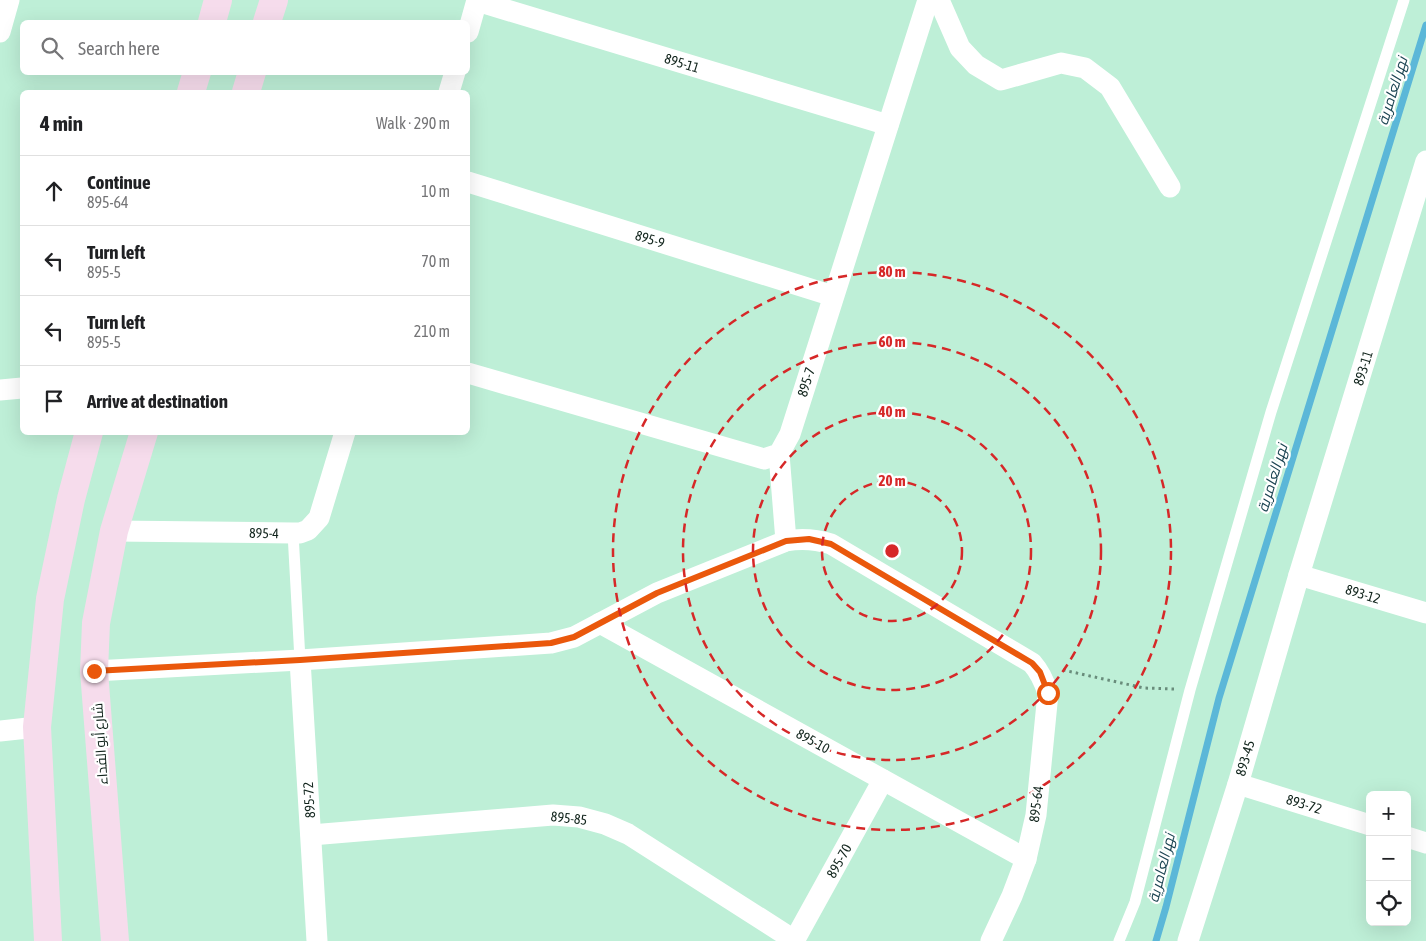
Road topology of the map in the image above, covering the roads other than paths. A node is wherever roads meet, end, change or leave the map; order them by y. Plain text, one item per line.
1 (9, 0) edge
2 (218, 0) edge
3 (274, 0) edge
4 (477, 0) edge
5 (928, 0) edge
6 (939, 0) edge
7 (1404, 0) edge
8 (213, 20) edge
9 (268, 20) edge
10 (470, 25) edge
11 (1, 28) edge
12 (196, 75) edge
13 (251, 75) edge
14 (454, 75) edge
15 (192, 90) edge
16 (247, 90) edge
17 (450, 90) edge
18 (888, 125) junction
19 (1426, 161) edge
20 (470, 183) edge
21 (1170, 187) dead end
22 (833, 296) junction
23 (470, 374) edge
24 (20, 388) edge
25 (0, 390) edge
26 (88, 435) edge
27 (143, 435) edge
28 (344, 435) edge
29 (779, 454) junction
30 (114, 531) junction
31 (292, 533) junction
32 (786, 541) junction
33 (1299, 575) junction
34 (1426, 613) edge
35 (600, 623) junction
36 (300, 660) junction
37 (94, 671) junction
38 (37, 728) junction
39 (0, 731) edge
40 (883, 780) junction
41 (1238, 784) junction
42 (1366, 824) edge
43 (311, 835) junction
44 (1411, 838) edge
45 (1426, 842) edge
46 (1026, 859) junction
47 (48, 941) edge
48 (115, 941) edge
49 (317, 941) edge
50 (794, 941) edge
51 (990, 941) edge
52 (1119, 941) edge
53 (1188, 941) edge

1 - 11 street
2 - 8 main road
3 - 9 main road
4 - 10 street
4 - 18 street, 895-11
5 - 18 street, 895-7
6 - 21 street
7 - 52 lane
12 - 15 main road
13 - 16 main road
14 - 17 street
18 - 22 street, 895-7
19 - 33 street, 893-11
20 - 22 street, 895-9
22 - 29 street, 895-7
23 - 29 street
24 - 25 street
26 - 38 main road
27 - 30 main road, شارع أبو الفداء
28 - 31 street, 895-4
29 - 32 street
30 - 31 street, 895-4
30 - 37 main road, شارع أبو الفداء
31 - 36 lane
32 - 35 street
32 - 46 street, 895-64
33 - 34 street, 893-12
33 - 41 street, 893-45
35 - 36 street
35 - 40 street, 895-10
36 - 37 street
36 - 43 street, 895-72
37 - 48 main road, شارع أبو الفداء
38 - 39 street
38 - 47 main road
40 - 46 street, 895-10
40 - 50 street, 895-70
41 - 42 street, 893-72
41 - 53 street, 893-45
43 - 49 street, 895-72
43 - 50 street, 895-85
44 - 45 street
46 - 51 street, 895-64

